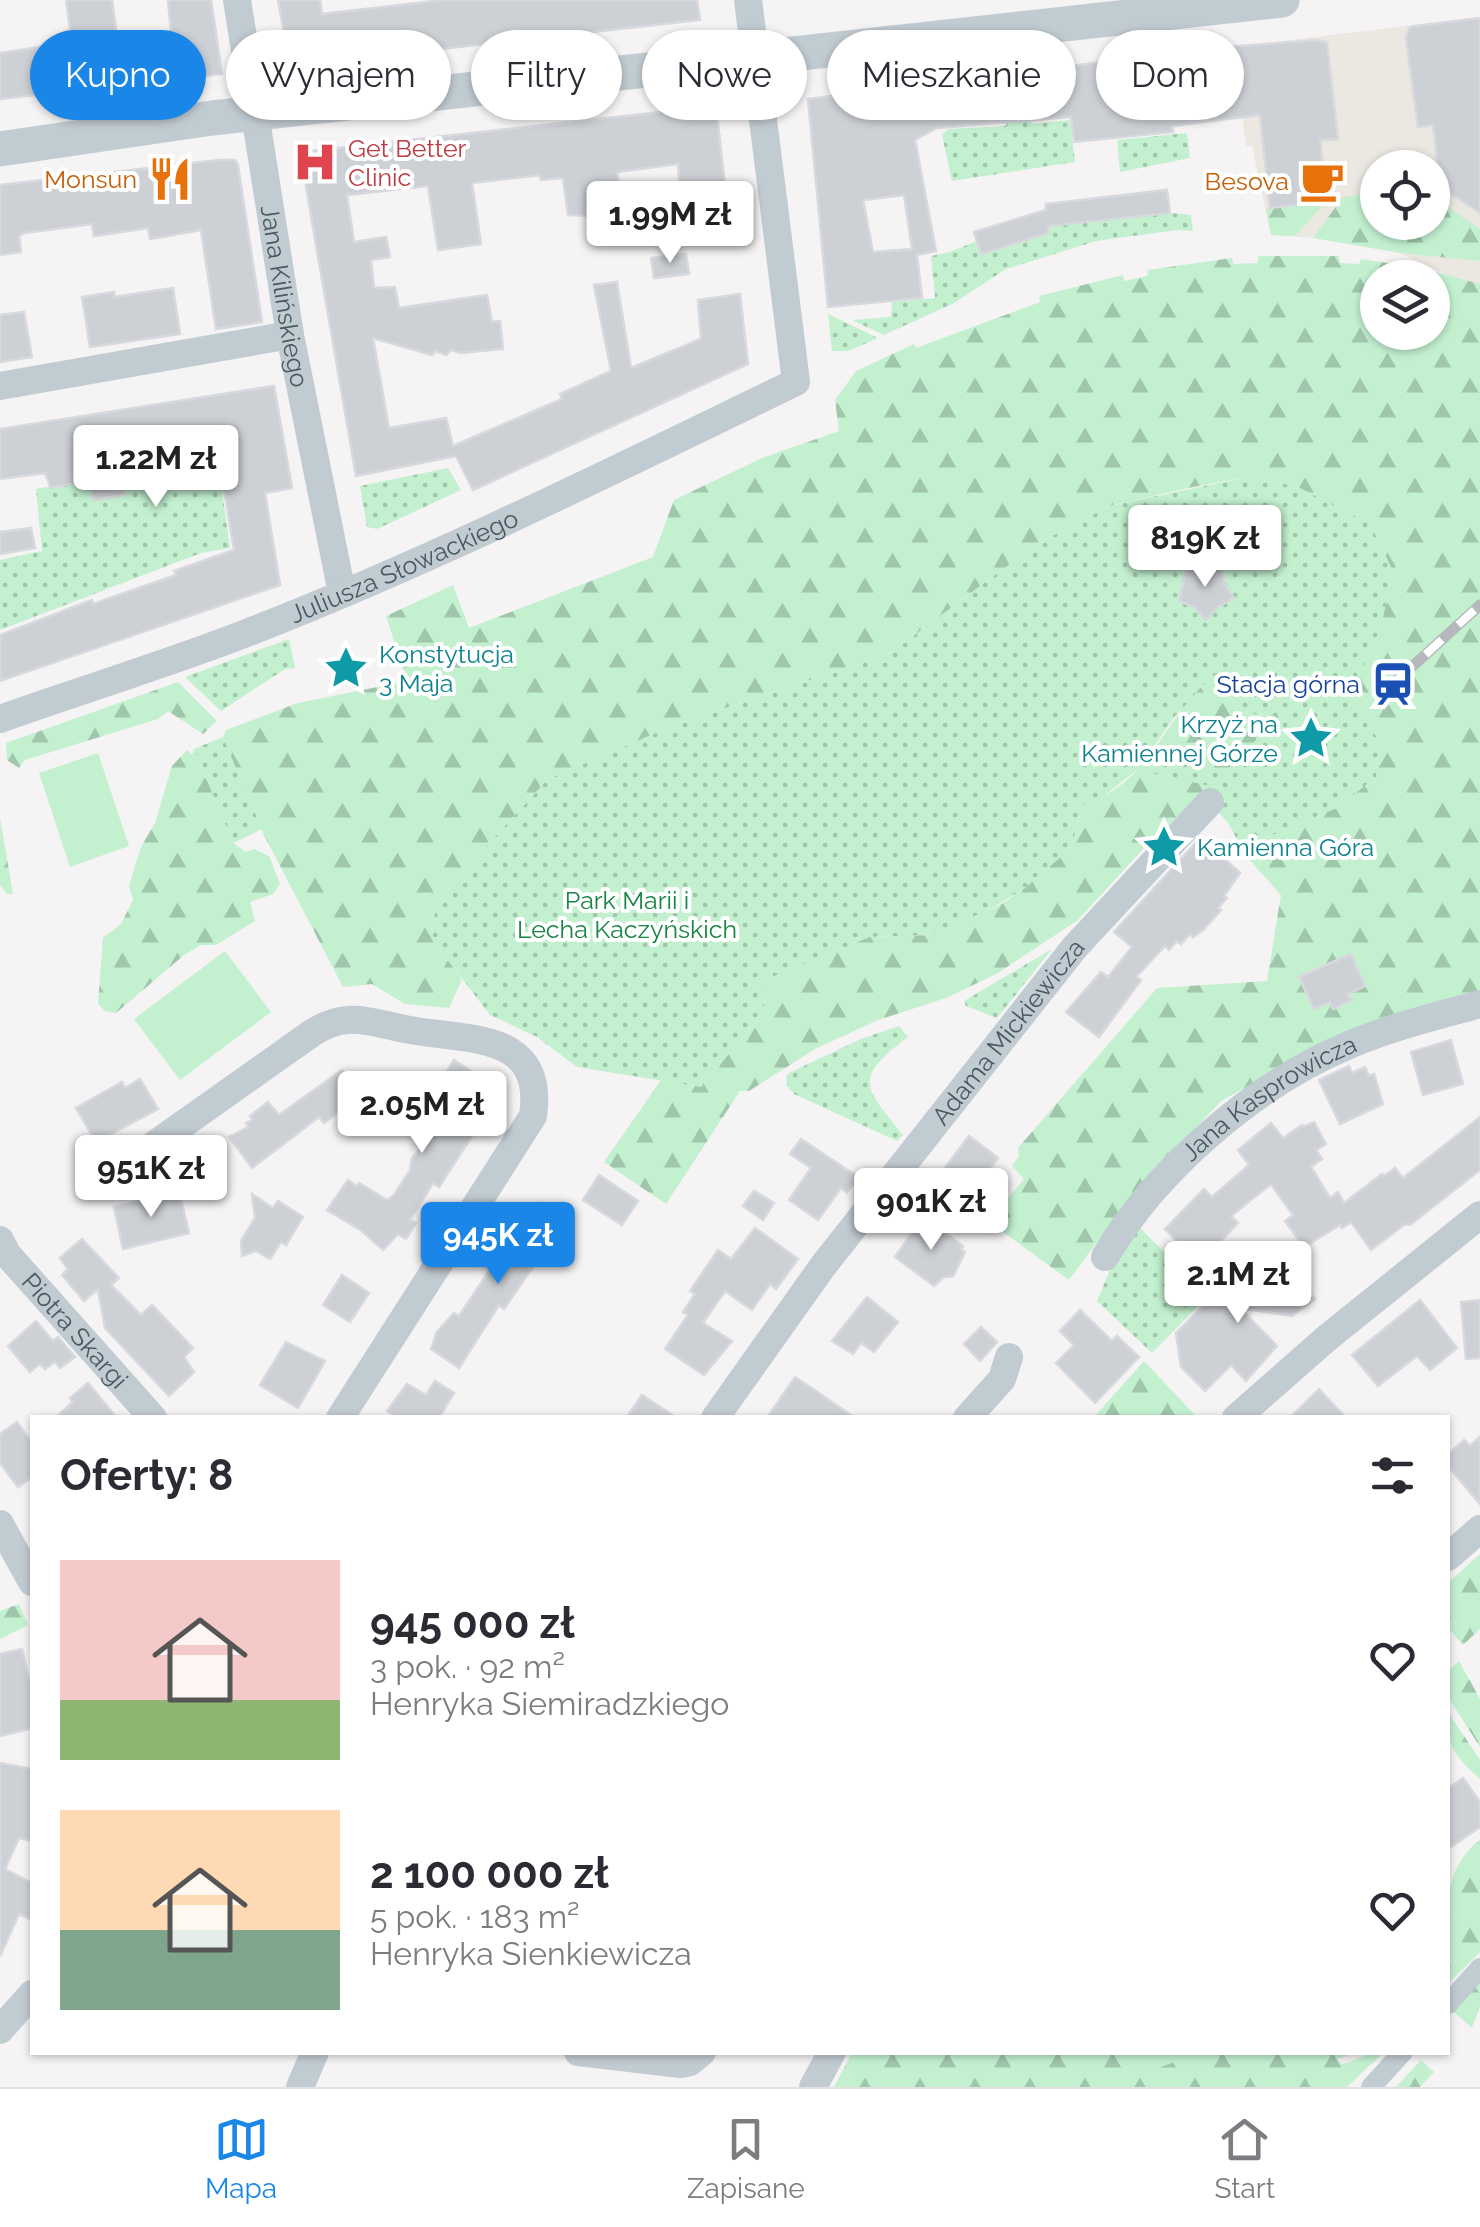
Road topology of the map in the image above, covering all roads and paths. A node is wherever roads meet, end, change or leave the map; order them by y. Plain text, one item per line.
1 (237, 0) edge
2 (748, 0) edge
3 (1282, 0) edge
4 (1244, 2) edge
5 (241, 30) edge
6 (751, 30) edge
7 (807, 51) edge
8 (642, 71) edge
9 (451, 94) edge
10 (226, 118) edge
11 (255, 120) edge
12 (762, 120) edge
13 (0, 149) edge
14 (290, 336) junction
15 (0, 386) edge
16 (342, 592) junction
17 (0, 719) edge
18 (1210, 802) dead end
19 (1480, 1004) edge
20 (144, 1152) dead end
21 (1480, 1215) edge
22 (0, 1240) edge
23 (1106, 1257) dead end
24 (1009, 1358) dead end
25 (150, 1415) edge
26 (342, 1415) edge
27 (717, 1415) edge
28 (970, 1415) edge
29 (1239, 1415) edge
30 (0, 1524) edge
31 (1480, 1529) edge
32 (1450, 1556) edge
33 (30, 1578) edge
34 (1480, 1968) edge
35 (30, 1996) edge
36 (1450, 2002) edge
37 (0, 2030) edge
38 (314, 2055) edge
39 (637, 2055) edge
40 (830, 2055) edge
41 (1400, 2055) edge
42 (696, 2058) edge
43 (300, 2087) edge
44 (814, 2087) edge
45 (1370, 2087) edge

1 - 5 street, Jana Kilińskiego
2 - 6 street
3 - 4 street
4 - 7 street
8 - 9 street
10 - 13 street
11 - 14 street, Jana Kilińskiego
12 - 16 street, Juliusza Słowackiego
14 - 15 street
14 - 16 street, Jana Kilińskiego
16 - 17 street, Juliusza Słowackiego
18 - 27 street, Adama Mickiewicza
19 - 23 street, Jana Kasprowicza
20 - 26 street
21 - 29 street
22 - 25 street, Piotra Skargi
24 - 28 street
30 - 33 street
31 - 32 street
34 - 36 street
35 - 37 street
38 - 43 street
39 - 42 street
40 - 44 street
41 - 45 street

